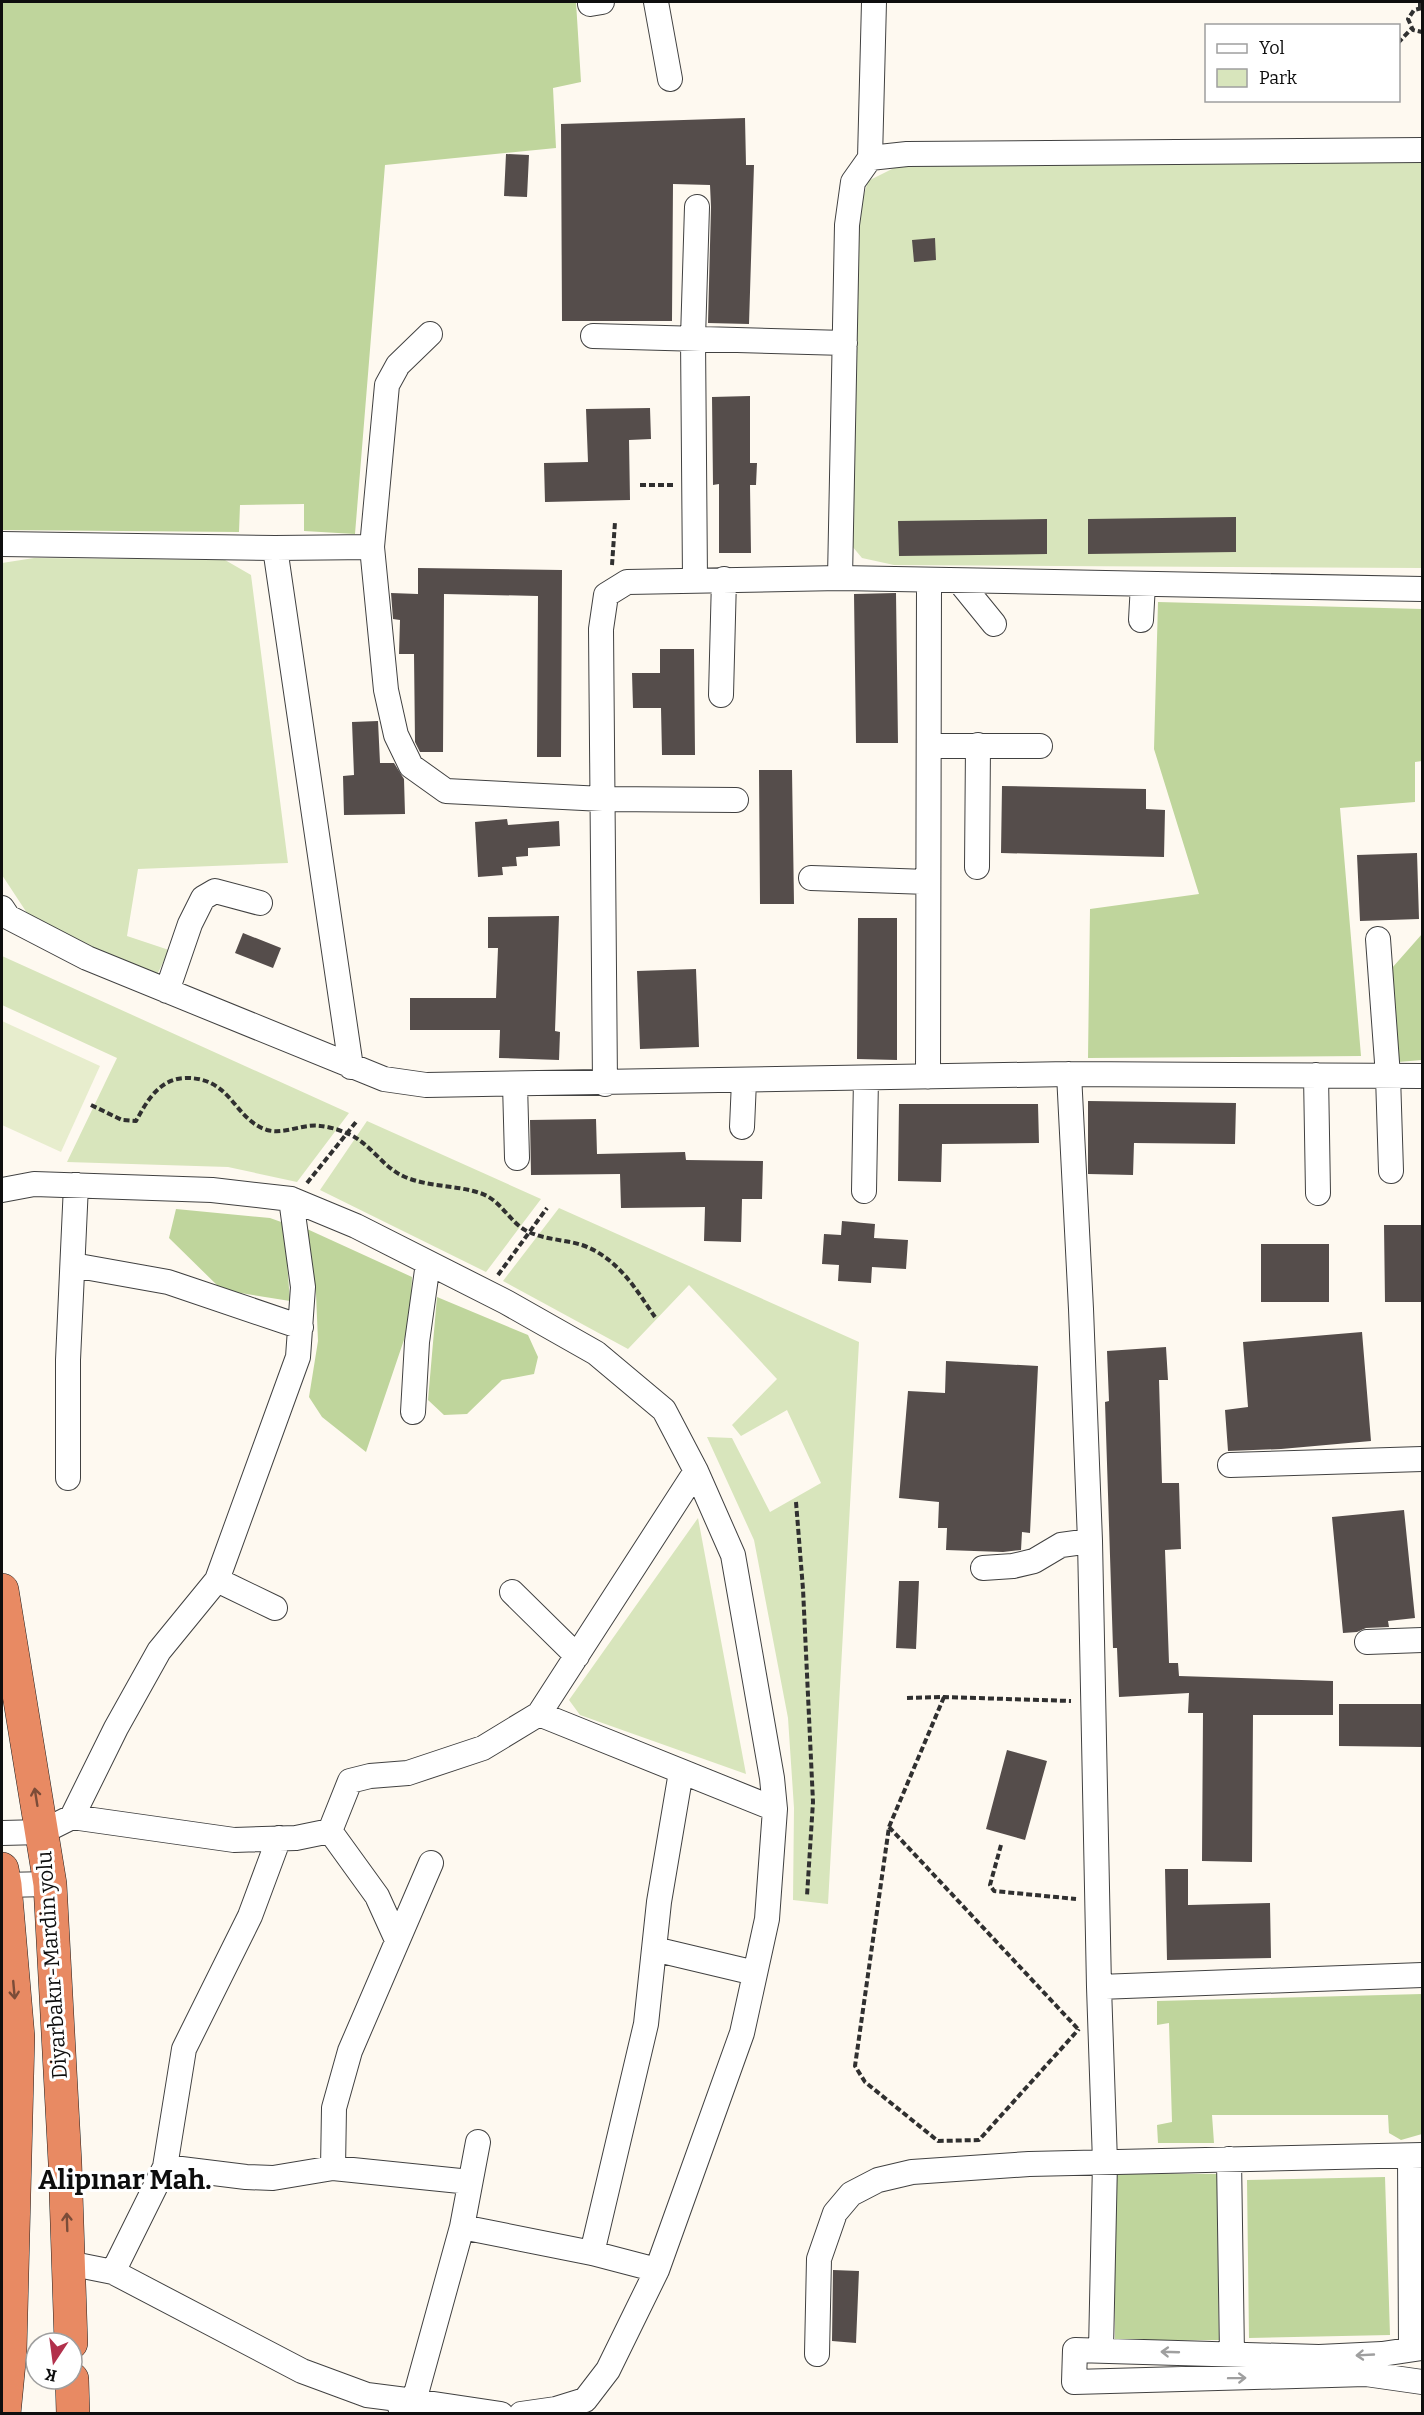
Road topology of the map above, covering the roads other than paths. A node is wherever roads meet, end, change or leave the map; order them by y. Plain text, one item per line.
1 (656, 2) edge
2 (874, 2) edge
3 (670, 79) dead end
4 (1422, 150) edge
5 (870, 158) junction
6 (697, 207) dead end
7 (430, 334) dead end
8 (593, 336) dead end
9 (693, 338) junction
10 (845, 343) junction
11 (2, 544) edge
12 (372, 547) junction
13 (275, 548) junction
14 (840, 578) junction
15 (1158, 578) junction
16 (724, 579) junction
17 (695, 580) junction
18 (929, 580) junction
19 (959, 581) junction
20 (1422, 589) edge
21 (1141, 620) dead end
22 (994, 624) dead end
23 (722, 695) dead end
24 (978, 745) junction
25 (929, 746) junction
26 (1040, 746) dead end
27 (603, 799) junction
28 (735, 800) dead end
29 (977, 867) dead end
30 (811, 878) dead end
31 (928, 882) junction
32 (260, 903) dead end
33 (2, 908) edge
34 (1378, 939) dead end
35 (167, 991) junction
36 (351, 1066) junction
37 (1069, 1074) junction
38 (1316, 1075) junction
39 (1388, 1076) junction
40 (1422, 1076) edge
41 (927, 1077) junction
42 (866, 1078) junction
43 (744, 1081) junction
44 (515, 1084) junction
45 (605, 1084) junction
46 (742, 1127) dead end
47 (518, 1158) dead end
48 (1390, 1171) dead end
49 (76, 1185) junction
50 (2, 1190) edge
51 (864, 1191) dead end
52 (298, 1193) junction
53 (1317, 1193) dead end
54 (428, 1263) junction
55 (73, 1265) junction
56 (301, 1327) junction
57 (413, 1412) dead end
58 (1422, 1459) edge
59 (1230, 1465) dead end
60 (696, 1471) junction
61 (68, 1478) dead end
62 (1090, 1541) junction
63 (983, 1568) dead end
64 (217, 1580) junction
65 (2, 1590) edge
66 (512, 1592) dead end
67 (275, 1608) dead end
68 (1422, 1640) edge
69 (1367, 1642) dead end
70 (577, 1656) junction
71 (539, 1714) junction
72 (681, 1772) junction
73 (775, 1809) junction
74 (72, 1817) junction
75 (330, 1831) junction
76 (42, 1832) junction
77 (2, 1833) edge
78 (279, 1838) junction
79 (431, 1863) dead end
80 (3, 1880) edge
81 (50, 1884) junction
82 (397, 1940) junction
83 (654, 1949) junction
84 (755, 1973) junction
85 (1422, 1975) edge
86 (1099, 1987) junction
87 (478, 2142) dead end
88 (1416, 2155) edge
89 (1230, 2159) junction
90 (1105, 2162) junction
91 (165, 2167) junction
92 (333, 2168) junction
93 (470, 2182) junction
94 (462, 2227) junction
95 (592, 2253) junction
96 (68, 2263) junction
97 (657, 2270) junction
98 (112, 2272) junction
99 (70, 2331) edge
100 (1417, 2348) edge
101 (1101, 2350) junction
102 (817, 2354) dead end
103 (1232, 2354) junction
104 (1422, 2382) edge
105 (72, 2391) edge
106 (414, 2401) junction
107 (4, 2414) edge
108 (73, 2414) edge
109 (387, 2414) edge
110 (501, 2414) edge
111 (520, 2414) edge

1 - 3 street
2 - 5 street
4 - 5 street
5 - 10 street
6 - 9 street
7 - 12 street
8 - 9 street
9 - 10 street
9 - 17 street
10 - 14 street
11 - 13 street
12 - 13 street
12 - 27 street
13 - 36 street
14 - 16 street
14 - 18 street
15 - 19 street
15 - 20 street
15 - 21 street
16 - 17 street
16 - 23 street
17 - 27 street
18 - 19 street
18 - 25 street
19 - 22 street
24 - 25 street
24 - 26 street
24 - 29 street
25 - 31 street
27 - 28 street
27 - 45 street
30 - 31 street
31 - 41 street
32 - 35 street
33 - 35 street
34 - 39 street
35 - 36 street
36 - 44 street
37 - 38 street
37 - 41 street
37 - 62 street
38 - 39 street
38 - 53 street
39 - 40 street
39 - 48 street
41 - 42 street
42 - 43 street
42 - 51 street
43 - 45 street
43 - 46 street
44 - 45 street
44 - 47 street
49 - 50 street
49 - 52 street
49 - 55 street
52 - 54 street
52 - 56 street
54 - 57 street
54 - 60 street
55 - 56 street
55 - 61 street
56 - 64 street
58 - 59 street
60 - 70 street
60 - 73 street
62 - 63 street
62 - 86 street
64 - 67 street
64 - 74 street
76 -> 65 highway, Diyarbakır-Mardin yolu
66 - 70 street
68 - 69 street
70 - 71 street
71 - 72 street
71 - 75 street
72 - 73 street
72 - 83 street
73 - 84 street
74 - 76 street
74 - 78 street
75 - 78 street
75 - 82 street
76 - 77 street
76 - 81 highway, Diyarbakır-Mardin yolu
78 - 91 street
79 - 82 street
80 - 81 street
80 -> 107 highway, Diyarbakır-Mardin yolu
96 -> 81 highway, Diyarbakır-Mardin yolu
82 - 92 street
83 - 84 street
83 - 95 street
84 - 97 street
85 - 86 street
86 - 90 street
87 - 93 street
88 - 89 street
88 - 100 street
89 - 90 street
89 - 103 street
90 - 101 street
90 - 102 street
91 - 92 street
91 - 98 street
92 - 93 street
93 - 94 street
94 - 95 street
94 - 106 street
95 - 97 street
96 - 98 street
96 - 99 highway, Diyarbakır-Mardin yolu
97 - 111 street
98 - 106 street
100 -> 103 street
103 -> 101 street
101 -> 104 street
105 - 108 highway
106 - 109 street
106 - 110 street

